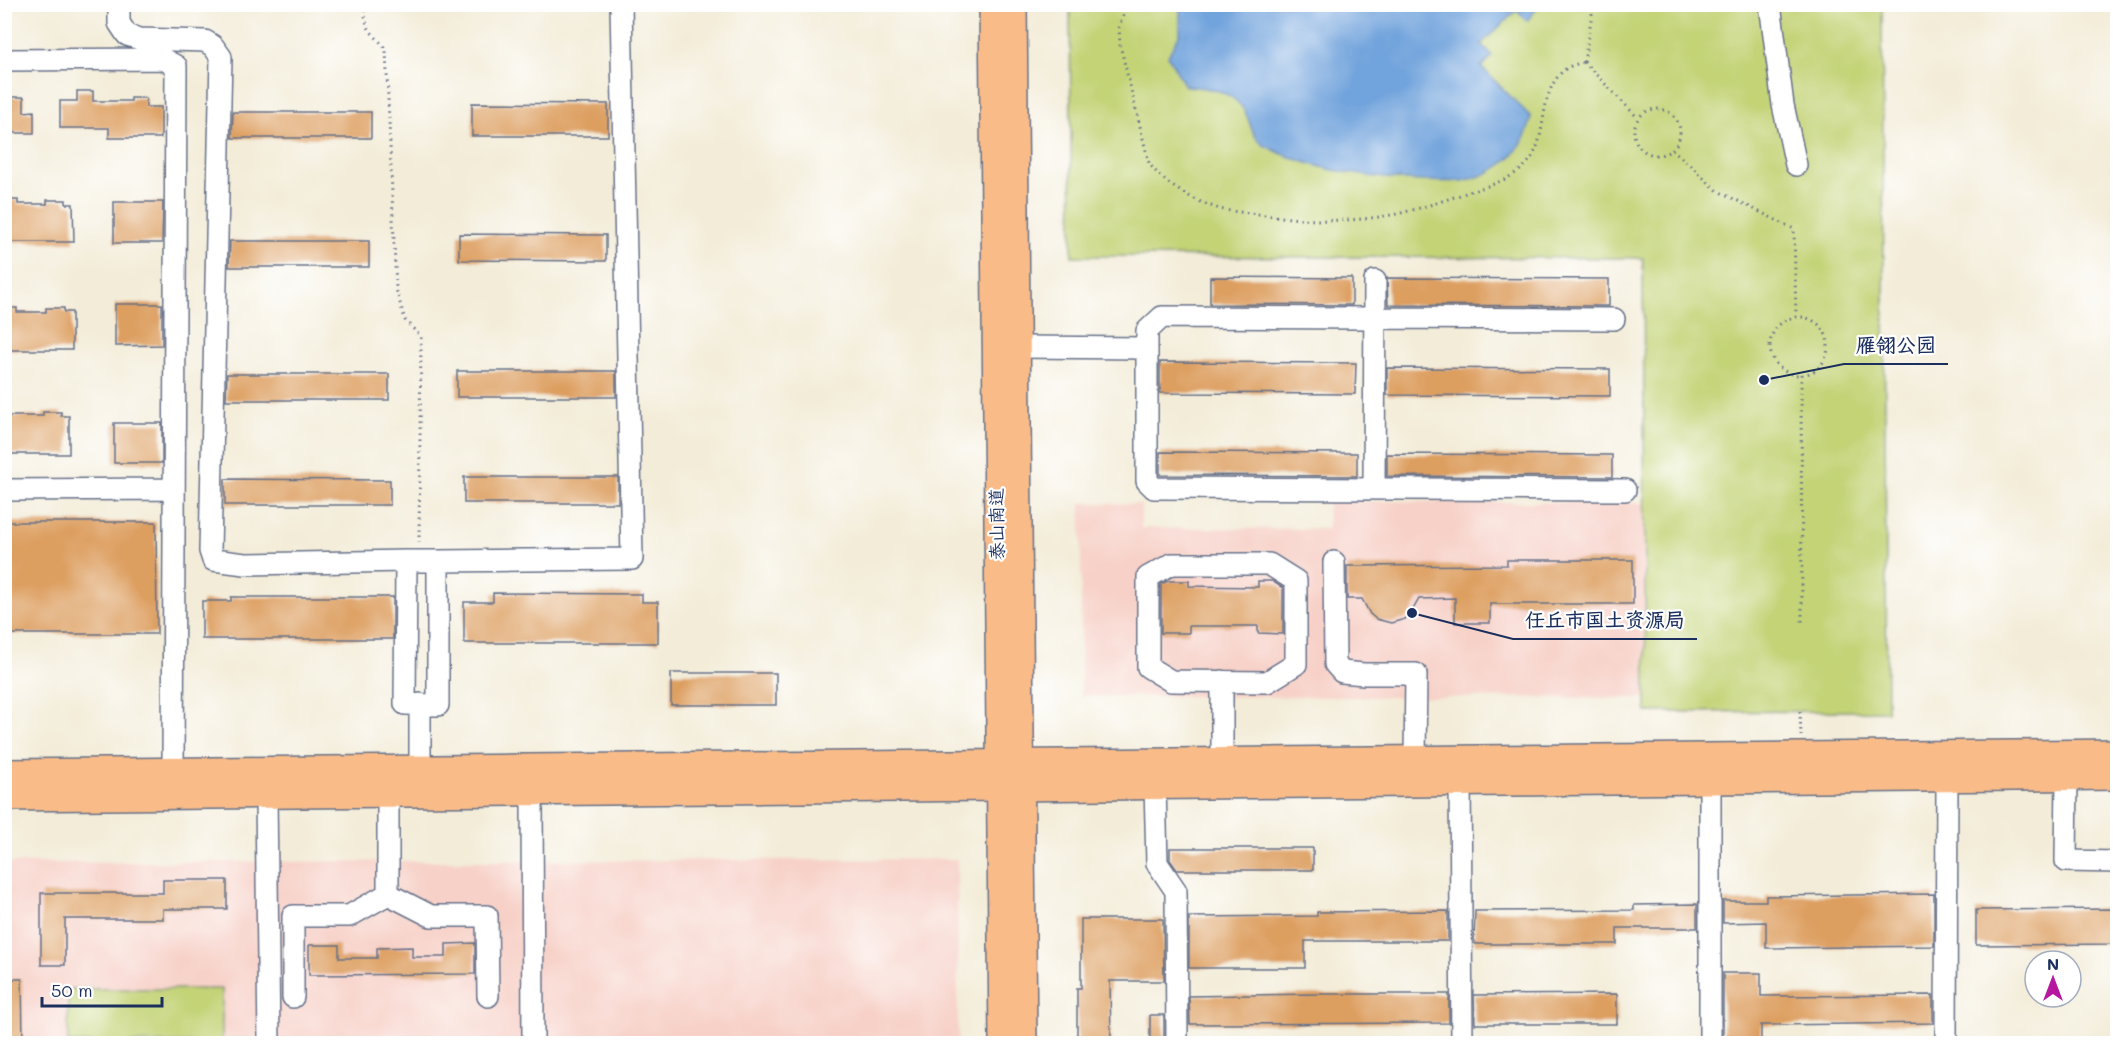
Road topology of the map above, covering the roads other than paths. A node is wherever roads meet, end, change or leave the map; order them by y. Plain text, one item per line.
1 (119, 4) edge
2 (621, 4) edge
3 (993, 4) edge
4 (1013, 4) edge
5 (1770, 4) edge
6 (4, 60) edge
7 (1796, 165) dead end
8 (1375, 281) dead end
9 (1375, 318) junction
10 (1614, 319) dead end
11 (1016, 347) junction
12 (1147, 348) junction
13 (174, 489) junction
14 (1374, 489) junction
15 (4, 490) edge
16 (1625, 490) dead end
17 (421, 561) junction
18 (1334, 562) dead end
19 (1222, 681) junction
20 (420, 704) junction
21 (2118, 753) edge
22 (1415, 759) junction
23 (1222, 761) junction
24 (420, 769) junction
25 (173, 771) junction
26 (4, 773) edge
27 (1010, 775) junction
28 (2067, 776) junction
29 (2118, 776) edge
30 (1947, 778) junction
31 (1710, 780) junction
32 (1460, 782) junction
33 (1155, 786) junction
34 (532, 792) junction
35 (388, 794) junction
36 (266, 795) junction
37 (4, 798) edge
38 (2118, 861) edge
39 (388, 894) junction
40 (488, 996) dead end
41 (293, 997) dead end
42 (269, 1044) edge
43 (533, 1044) edge
44 (1003, 1044) edge
45 (1023, 1044) edge
46 (1177, 1044) edge
47 (1462, 1044) edge
48 (1710, 1044) edge
49 (1946, 1044) edge

1 - 17 lane
2 - 17 lane
3 - 27 main road, 泰山南道
4 - 11 main road, 泰山南道
5 - 7 lane
6 - 13 lane
8 - 9 lane
9 - 10 lane
9 - 12 lane
9 - 14 lane
11 - 12 lane
11 - 27 main road, 泰山南道
12 - 14 lane
13 - 15 lane
13 - 25 lane
14 - 16 lane
17 - 20 lane
17 - 20 lane
18 - 22 lane
19 - 19 lane
19 - 23 lane
20 - 24 lane
21 - 22 main road
22 - 23 main road
23 - 27 main road
24 - 25 main road
24 - 27 main road
25 - 26 main road
27 - 33 main road
27 - 34 main road
27 - 44 main road, 泰山南道
27 - 45 main road, 泰山南道
28 - 29 main road
28 - 30 main road
28 - 38 lane
30 - 31 main road
30 - 49 lane
31 - 32 main road
31 - 48 lane
32 - 33 main road
32 - 47 lane
33 - 46 lane
34 - 35 main road
34 - 43 lane
35 - 36 main road
35 - 39 lane
36 - 37 main road
36 - 42 lane
39 - 40 lane
39 - 41 lane

